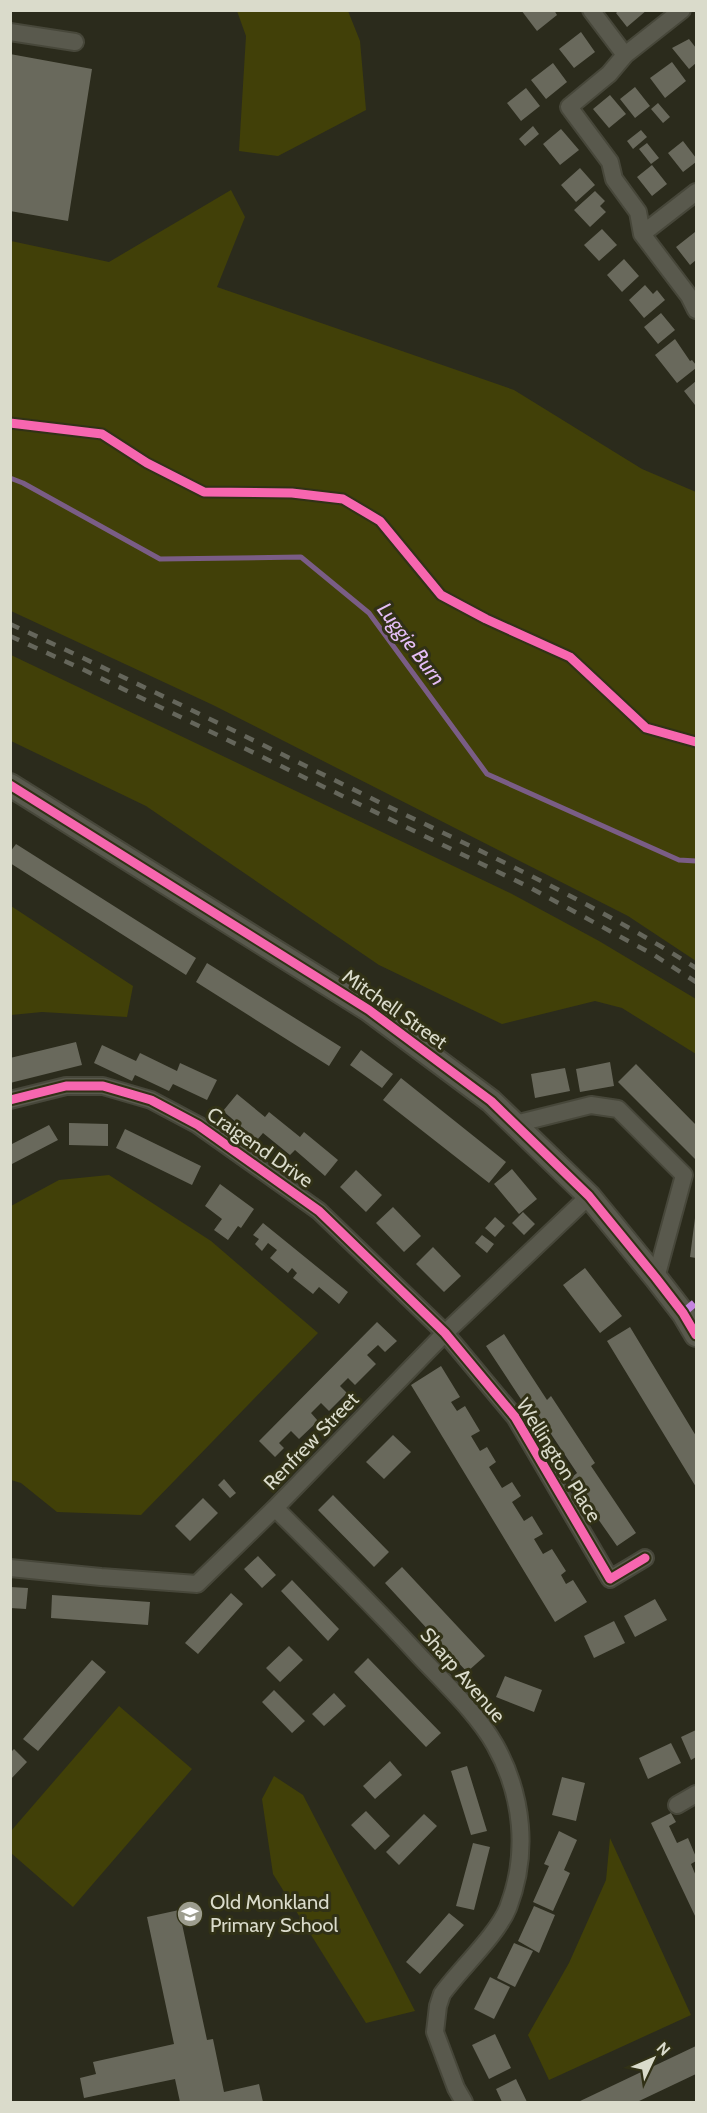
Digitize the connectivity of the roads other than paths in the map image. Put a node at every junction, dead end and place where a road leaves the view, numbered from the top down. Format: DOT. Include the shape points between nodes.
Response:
graph roads {
  1 [pos="591,10"];
  2 [pos="682,10"];
  3 [pos="10,32"];
  4 [pos="75,42"];
  5 [pos="625,56"];
  6 [pos="696,192"];
  7 [pos="642,234"];
  8 [pos="696,309"];
  9 [pos="10,785"];
  10 [pos="10,1100"];
  11 [pos="514,1124"];
  12 [pos="589,1197"];
  13 [pos="656,1278"];
  14 [pos="445,1333"];
  15 [pos="696,1335"];
  16 [pos="275,1508"];
  17 [pos="645,1558"];
  18 [pos="10,1568"];
  19 [pos="696,1794"];
  20 [pos="677,1805"];
  21 [pos="464,2103"];
  1 -- 5 [label="street"];
  2 -- 5 [label="street"];
  3 -- 4 [label="street"];
  5 -- 7 [label="street" via="609,75 569,107 610,162 614,179 638,212"];
  6 -- 7 [label="street"];
  7 -- 8 [label="street"];
  9 -- 11 [label="street, Mitchell Street" via="369,1010 491,1101"];
  10 -- 14 [label="street, Craigend Drive" via="66,1086 103,1086 151,1100 178,1113 319,1211"];
  11 -- 12 [label="street, Mitchell Street"];
  11 -- 13 [label="street" via="591,1105 618,1109 684,1175"];
  12 -- 13 [label="street, Mitchell Street"];
  12 -- 14 [label="street, Renfrew Street"];
  13 -- 15 [label="street, Mitchell Street"];
  14 -- 16 [label="street, Renfrew Street"];
  14 -- 17 [label="street, Wellington Place" via="515,1417 610,1579"];
  16 -- 18 [label="street, Renfrew Street" via="197,1584"];
  16 -- 21 [label="street, Sharp Avenue" via="378,1611 476,1718 494,1744 514,1792 520,1816 520,1860 507,1909 496,1929 442,1994 438,2006 435,2032"];
  19 -- 20 [label="street"];
}
